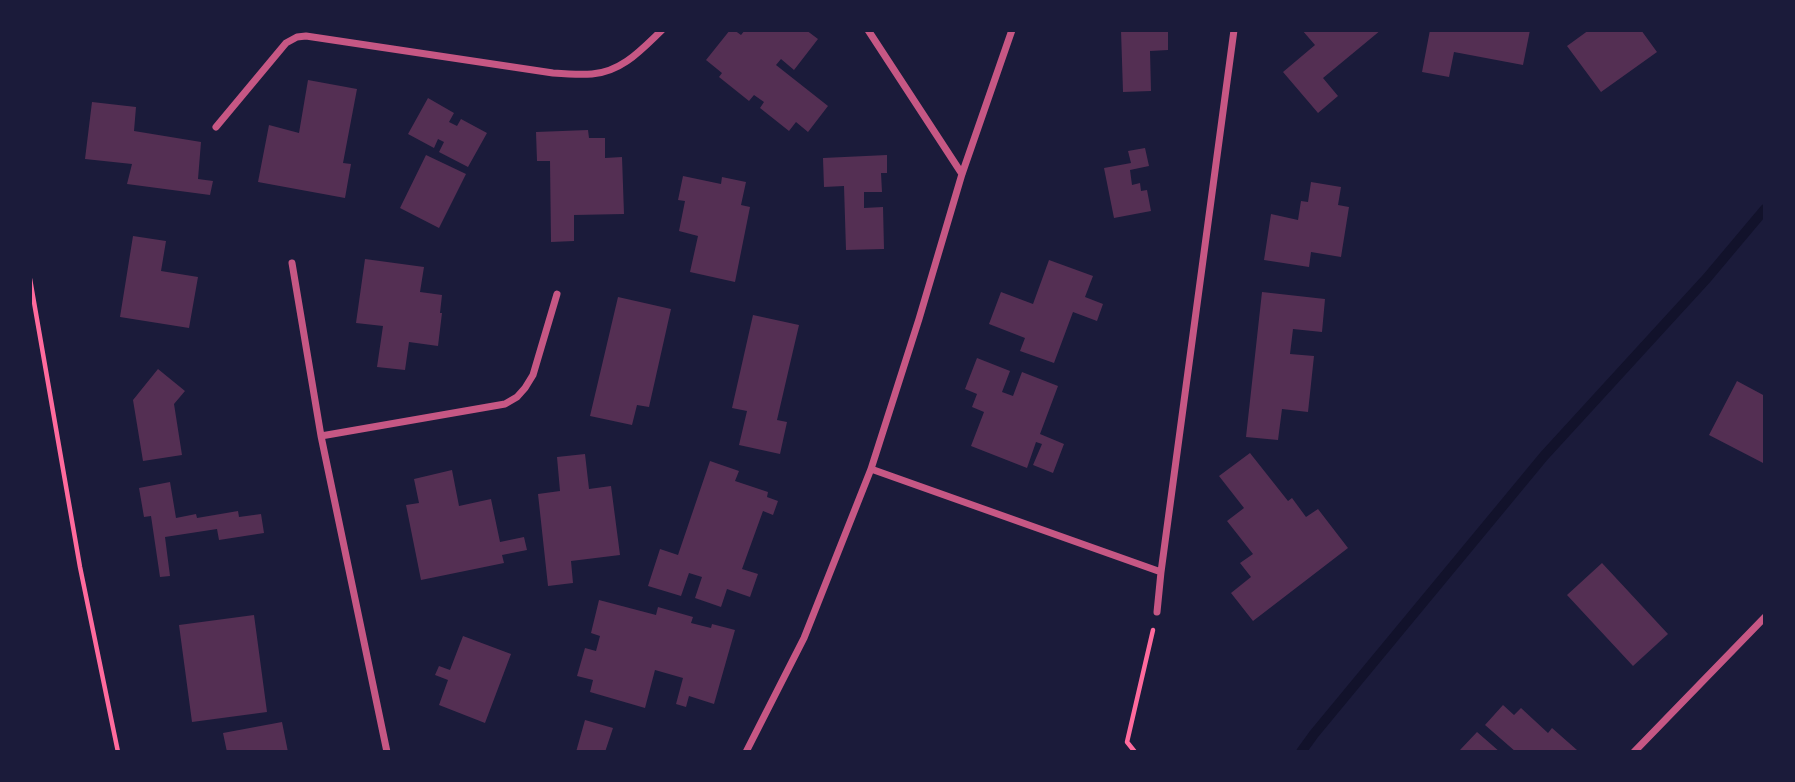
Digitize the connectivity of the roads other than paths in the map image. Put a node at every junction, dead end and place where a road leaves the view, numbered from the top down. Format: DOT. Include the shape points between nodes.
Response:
graph roads {
  1 [pos="663,30"];
  2 [pos="868,30"];
  3 [pos="1013,30"];
  4 [pos="1234,30"];
  5 [pos="216,127"];
  6 [pos="962,174"];
  7 [pos="292,263"];
  8 [pos="557,294"];
  9 [pos="321,436"];
  10 [pos="872,469"];
  11 [pos="1161,572"];
  12 [pos="1157,612"];
  13 [pos="1765,617"];
  14 [pos="387,752"];
  15 [pos="746,752"];
  16 [pos="1634,752"];
  1 -- 5 [label="street" via="636,55 614,69 594,74 552,74 298,37 286,43"];
  2 -- 6 [label="street"];
  3 -- 6 [label="street"];
  4 -- 11 [label="street"];
  6 -- 10 [label="street"];
  7 -- 9 [label="street"];
  8 -- 9 [label="street" via="533,375 517,397 505,404"];
  9 -- 14 [label="street"];
  10 -- 11 [label="street"];
  10 -- 15 [label="street" via="804,638"];
  11 -- 12 [label="street"];
  13 -- 16 [label="street"];
}
